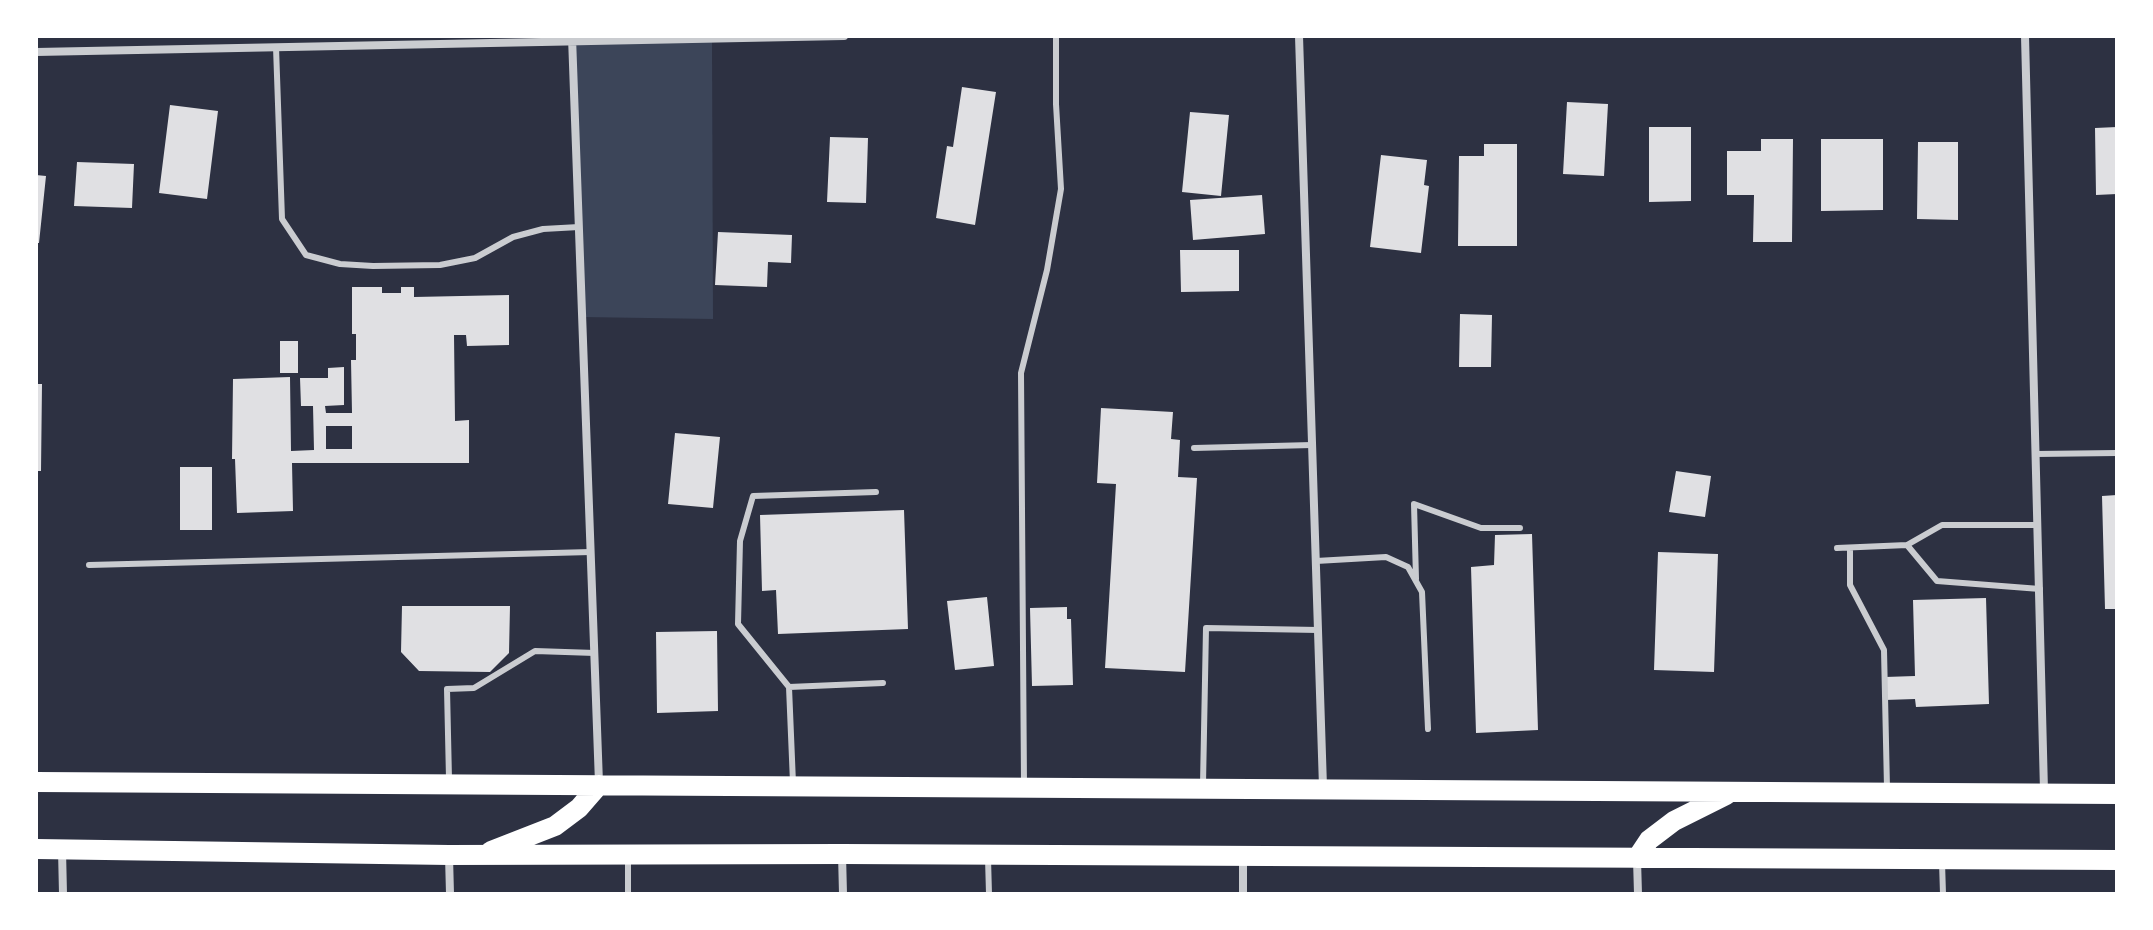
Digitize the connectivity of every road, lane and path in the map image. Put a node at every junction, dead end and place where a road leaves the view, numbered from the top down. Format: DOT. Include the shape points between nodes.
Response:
graph roads {
  1 [pos="844,36"];
  2 [pos="1056,36"];
  3 [pos="1299,36"];
  4 [pos="2025,36"];
  5 [pos="572,38"];
  6 [pos="276,47"];
  7 [pos="36,52"];
  8 [pos="579,227"];
  9 [pos="1312,445"];
  10 [pos="1194,448"];
  11 [pos="2117,453"];
  12 [pos="2036,454"];
  13 [pos="876,492"];
  14 [pos="2038,525"];
  15 [pos="1520,528"];
  16 [pos="1907,545"];
  17 [pos="1837,548"];
  18 [pos="1850,548"];
  19 [pos="591,552"];
  20 [pos="1316,561"];
  21 [pos="89,565"];
  22 [pos="1416,582"];
  23 [pos="2040,589"];
  24 [pos="1318,630"];
  25 [pos="595,653"];
  26 [pos="883,683"];
  27 [pos="789,687"];
  28 [pos="1428,729"];
  29 [pos="36,782"];
  30 [pos="449,785"];
  31 [pos="599,785"];
  32 [pos="793,787"];
  33 [pos="1024,789"];
  34 [pos="1202,790"];
  35 [pos="1323,791"];
  36 [pos="1729,793"];
  37 [pos="1887,794"];
  38 [pos="2117,794"];
  39 [pos="2044,795"];
  40 [pos="36,849"];
  41 [pos="62,849"];
  42 [pos="842,854"];
  43 [pos="449,855"];
  44 [pos="480,855"];
  45 [pos="628,855"];
  46 [pos="988,855"];
  47 [pos="1243,857"];
  48 [pos="1637,858"];
  49 [pos="1942,860"];
  50 [pos="2117,860"];
  51 [pos="63,894"];
  52 [pos="450,894"];
  53 [pos="628,894"];
  54 [pos="843,894"];
  55 [pos="989,894"];
  56 [pos="1243,894"];
  57 [pos="1638,894"];
  58 [pos="1943,894"];
  1 -- 5 [label="street"];
  2 -- 33 [label="lane" via="1061,189 1021,373"];
  3 -- 9 [label="street"];
  4 -- 12 [label="street"];
  5 -- 6 [label="street"];
  5 -- 8 [label="street"];
  6 -- 7 [label="street"];
  6 -- 8 [label="lane" via="282,219 306,255 340,264 440,265 475,258 513,237"];
  8 -- 19 [label="street"];
  9 -- 10 [label="lane"];
  9 -- 20 [label="street"];
  11 -- 12 [label="lane"];
  12 -- 14 [label="street"];
  13 -- 27 [label="lane" via="753,496 740,541 738,624"];
  14 -- 16 [label="lane" via="1942,525"];
  14 -- 23 [label="street"];
  15 -- 22 [label="lane" via="1481,528 1414,504"];
  16 -- 18 [label="lane"];
  16 -- 23 [label="lane" via="1937,581"];
  17 -- 18 [label="lane"];
  18 -- 37 [label="lane" via="1850,585 1884,650"];
  19 -- 21 [label="lane"];
  19 -- 25 [label="street"];
  20 -- 22 [label="lane" via="1386,557 1408,567"];
  20 -- 24 [label="street"];
  22 -- 28 [label="lane" via="1422,592"];
  23 -- 39 [label="street"];
  24 -- 34 [label="lane" via="1206,628"];
  24 -- 35 [label="street"];
  25 -- 30 [label="lane" via="535,651 474,688 447,689"];
  25 -- 31 [label="street"];
  26 -- 27 [label="lane"];
  27 -- 32 [label="lane"];
  29 -- 30 [label="main road"];
  30 -- 31 [label="main road"];
  31 -- 32 [label="main road"];
  31 -- 44 [label="main road" via="555,826"];
  32 -- 33 [label="main road"];
  33 -- 34 [label="main road"];
  34 -- 35 [label="main road"];
  35 -- 36 [label="main road"];
  36 -- 37 [label="main road"];
  36 -- 48 [label="main road" via="1674,821 1649,840"];
  37 -- 39 [label="main road"];
  38 -- 39 [label="main road"];
  40 -- 41 [label="main road"];
  41 -- 43 [label="main road"];
  41 -- 51 [label="street"];
  42 -- 45 [label="main road"];
  42 -- 46 [label="main road"];
  42 -- 54 [label="street"];
  43 -- 44 [label="main road"];
  43 -- 52 [label="street"];
  44 -- 45 [label="main road"];
  45 -- 53 [label="lane"];
  46 -- 47 [label="main road"];
  46 -- 55 [label="lane"];
  47 -- 48 [label="main road"];
  47 -- 56 [label="street"];
  48 -- 49 [label="main road"];
  48 -- 57 [label="street"];
  49 -- 50 [label="main road"];
  49 -- 58 [label="lane"];
}
